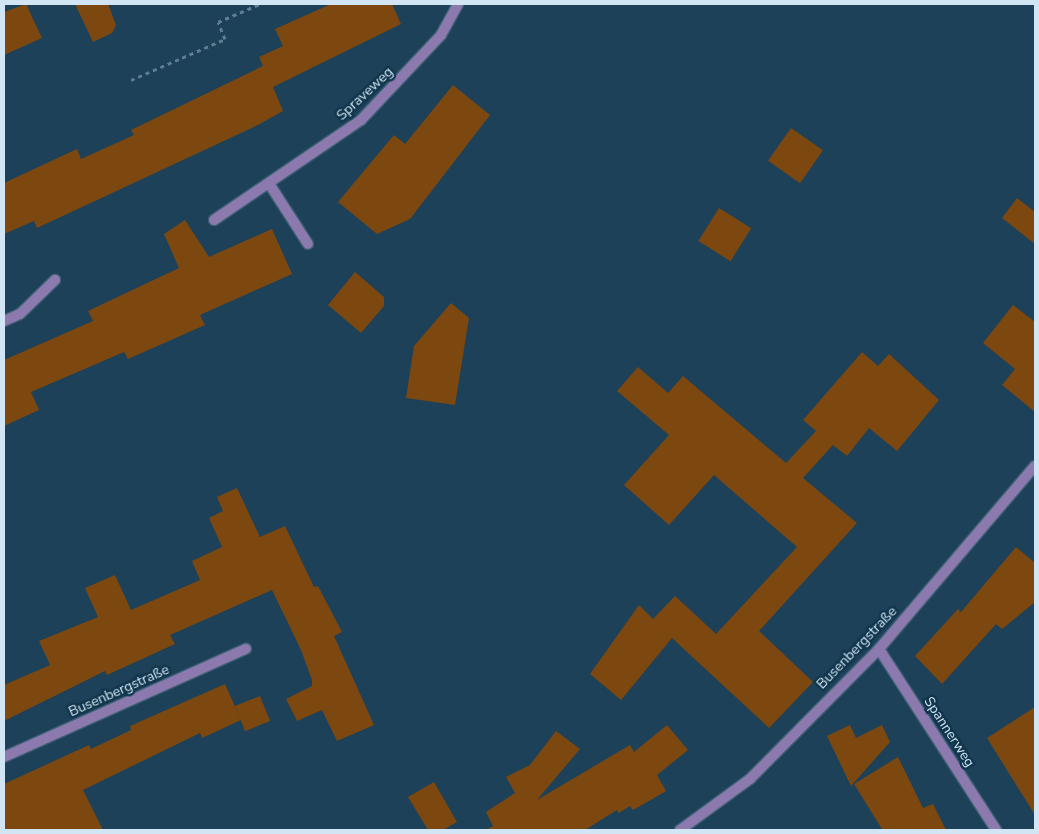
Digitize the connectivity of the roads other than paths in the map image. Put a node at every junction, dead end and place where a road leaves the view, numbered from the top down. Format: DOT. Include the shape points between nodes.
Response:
graph roads {
  1 [pos="458,4"];
  2 [pos="270,185"];
  3 [pos="214,220"];
  4 [pos="308,244"];
  5 [pos="55,280"];
  6 [pos="4,321"];
  7 [pos="1035,466"];
  8 [pos="246,649"];
  9 [pos="879,649"];
  10 [pos="4,757"];
  11 [pos="680,830"];
  12 [pos="996,830"];
  1 -- 2 [label="street, Spraveweg" via="440,35 361,120"];
  2 -- 3 [label="street, Spraveweg"];
  2 -- 4 [label="street"];
  5 -- 6 [label="street" via="20,314"];
  7 -- 9 [label="street, Busenbergstraße"];
  8 -- 10 [label="street, Busenbergstraße"];
  9 -- 11 [label="street, Busenbergstraße" via="750,778"];
  9 -- 12 [label="street, Spannerweg"];
}
